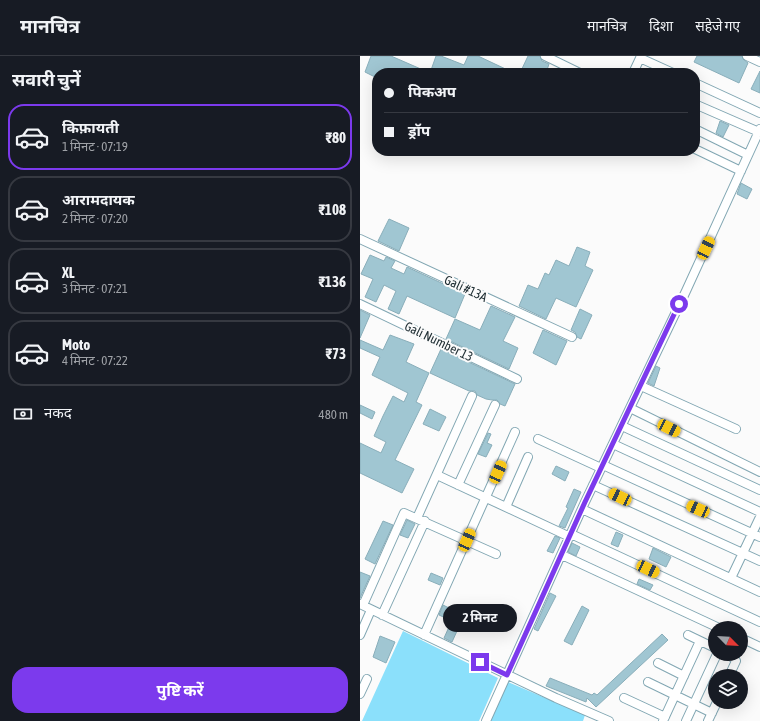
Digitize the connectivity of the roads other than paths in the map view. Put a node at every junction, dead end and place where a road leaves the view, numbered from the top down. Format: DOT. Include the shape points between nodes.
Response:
graph roads {
  1 [pos="545,56"];
  2 [pos="747,56"];
  3 [pos="640,57"];
  4 [pos="760,62"];
  5 [pos="570,68"];
  6 [pos="635,68"];
  7 [pos="663,68"];
  8 [pos="700,85"];
  9 [pos="700,106"];
  10 [pos="760,113"];
  11 [pos="700,131"];
  12 [pos="759,131"];
  13 [pos="700,151"];
  14 [pos="748,155"];
  15 [pos="741,171"];
  16 [pos="360,239"];
  17 [pos="360,304"];
  18 [pos="572,338"];
  19 [pos="517,379"];
  20 [pos="641,386"];
  21 [pos="472,396"];
  22 [pos="495,405"];
  23 [pos="630,408"];
  24 [pos="622,426"];
  25 [pos="736,429"];
  26 [pos="516,432"];
  27 [pos="538,439"];
  28 [pos="613,444"];
  29 [pos="528,457"];
  30 [pos="602,466"];
  31 [pos="760,472"];
  32 [pos="437,475"];
  33 [pos="593,484"];
  34 [pos="458,485"];
  35 [pos="760,490"];
  36 [pos="486,498"];
  37 [pos="506,507"];
  38 [pos="582,509"];
  39 [pos="760,512"];
  40 [pos="760,517"];
  41 [pos="421,519"];
  42 [pos="756,535"];
  43 [pos="570,536"];
  44 [pos="467,540"];
  45 [pos="743,553"];
  46 [pos="496,554"];
  47 [pos="562,555"];
  48 [pos="760,561"];
  49 [pos="731,578"];
  50 [pos="760,592"];
  51 [pos="362,605"];
  52 [pos="371,610"];
  53 [pos="382,615"];
  54 [pos="760,622"];
  55 [pos="708,623"];
  56 [pos="360,635"];
  57 [pos="424,635"];
  58 [pos="688,635"];
  59 [pos="700,641"];
  60 [pos="748,641"];
  61 [pos="708,645"];
  62 [pos="760,647"];
  63 [pos="714,661"];
  64 [pos="658,663"];
  65 [pos="507,675"];
  66 [pos="684,676"];
  67 [pos="368,679"];
  68 [pos="648,682"];
  69 [pos="360,694"];
  70 [pos="675,695"];
  71 [pos="624,698"];
  72 [pos="694,704"];
  73 [pos="714,709"];
  74 [pos="712,713"];
  75 [pos="599,719"];
  76 [pos="664,719"];
  77 [pos="486,721"];
  78 [pos="609,721"];
  79 [pos="686,721"];
  80 [pos="708,721"];
  1 -- 5 [label="street"];
  2 -- 4 [label="street"];
  3 -- 6 [label="street"];
  3 -- 7 [label="street"];
  8 -- 10 [label="street"];
  9 -- 12 [label="street"];
  11 -- 14 [label="street"];
  12 -- 14 [label="street"];
  13 -- 15 [label="street"];
  14 -- 15 [label="street"];
  15 -- 20 [label="street"];
  16 -- 18 [label="street, Gali #13A"];
  17 -- 19 [label="street, Gali Number 13"];
  20 -- 23 [label="street"];
  20 -- 25 [label="street"];
  21 -- 32 [label="street"];
  22 -- 34 [label="street"];
  23 -- 24 [label="street"];
  23 -- 31 [label="street"];
  24 -- 28 [label="street"];
  24 -- 35 [label="street"];
  26 -- 36 [label="street"];
  27 -- 30 [label="street"];
  28 -- 30 [label="street"];
  28 -- 39 [label="street"];
  29 -- 37 [label="street"];
  30 -- 33 [label="street"];
  30 -- 42 [label="street"];
  32 -- 34 [label="street"];
  32 -- 41 [label="street"];
  33 -- 38 [label="street"];
  33 -- 45 [label="street"];
  34 -- 36 [label="street"];
  36 -- 37 [label="street"];
  36 -- 44 [label="street"];
  37 -- 43 [label="street"];
  38 -- 43 [label="street"];
  38 -- 49 [label="street"];
  40 -- 42 [label="street"];
  41 -- 44 [label="street"];
  41 -- 51 [label="street" via="403,514"];
  41 -- 53 [label="street"];
  42 -- 45 [label="street"];
  43 -- 47 [label="street"];
  43 -- 54 [label="street"];
  44 -- 46 [label="street"];
  44 -- 57 [label="street"];
  45 -- 48 [label="street"];
  45 -- 49 [label="street"];
  47 -- 55 [label="street"];
  47 -- 65 [label="street"];
  49 -- 50 [label="street"];
  51 -- 52 [label="street"];
  52 -- 53 [label="street"];
  52 -- 56 [label="street"];
  53 -- 57 [label="street"];
  57 -- 65 [label="street"];
  58 -- 59 [label="street"];
  59 -- 61 [label="street"];
  59 -- 66 [label="street"];
  60 -- 62 [label="street"];
  63 -- 72 [label="street"];
  64 -- 66 [label="street"];
  65 -- 75 [label="street"];
  65 -- 77 [label="street"];
  66 -- 70 [label="street"];
  67 -- 69 [label="street"];
  68 -- 70 [label="street"];
  70 -- 72 [label="street"];
  70 -- 76 [label="street"];
  71 -- 76 [label="street"];
  72 -- 74 [label="street"];
  72 -- 79 [label="street"];
  73 -- 74 [label="street"];
  74 -- 80 [label="street"];
  75 -- 78 [label="street"];
}
